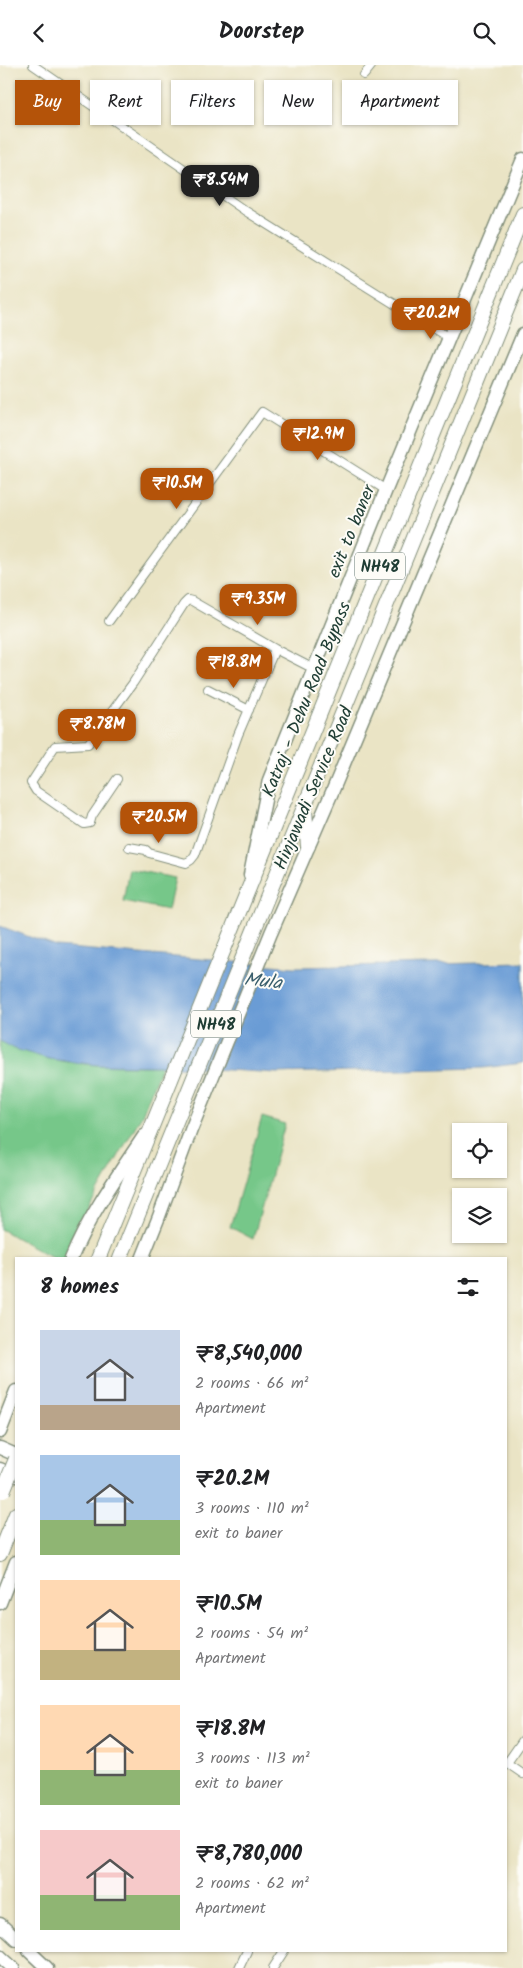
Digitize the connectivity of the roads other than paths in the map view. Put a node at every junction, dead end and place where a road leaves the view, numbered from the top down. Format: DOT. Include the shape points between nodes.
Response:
graph roads {
  1 [pos="33,65"];
  2 [pos="372,65"];
  3 [pos="364,75"];
  4 [pos="523,159"];
  5 [pos="523,214"];
  6 [pos="523,270"];
  7 [pos="523,334"];
  8 [pos="450,338"];
  9 [pos="386,490"];
  10 [pos="109,621"];
  11 [pos="275,649"];
  12 [pos="314,669"];
  13 [pos="208,689"];
  14 [pos="249,710"];
  15 [pos="117,779"];
  16 [pos="304,807"];
  17 [pos="308,846"];
  18 [pos="129,847"];
  19 [pos="246,895"];
  20 [pos="155,1118"];
  21 [pos="72,1257"];
  22 [pos="99,1257"];
  23 [pos="121,1257"];
  24 [pos="143,1257"];
  25 [pos="15,1394"];
  26 [pos="0,1432"];
  27 [pos="0,1448"];
  28 [pos="15,1455"];
  29 [pos="15,1462"];
  30 [pos="0,1469"];
  31 [pos="15,1476"];
  32 [pos="2,1495"];
  33 [pos="15,1516"];
  34 [pos="0,1554"];
  35 [pos="15,1565"];
  36 [pos="0,1603"];
  37 [pos="523,1740"];
  38 [pos="523,1775"];
  39 [pos="0,1925"];
  40 [pos="15,1938"];
  41 [pos="30,1952"];
  42 [pos="247,1952"];
  43 [pos="283,1952"];
  44 [pos="0,1956"];
  45 [pos="14,1968"];
  46 [pos="47,1968"];
  47 [pos="239,1968"];
  48 [pos="273,1968"];
  1 -- 8 [label="street" via="244,209"];
  2 -- 3 [label="street"];
  4 -- 8 [label="main road, exit to baner"];
  5 -- 19 [label="highway, Katraj - Dehu Road Bypass / NH48"];
  6 -- 16 [label="highway, NH48"];
  7 -- 17 [label="main road, Hinjawadi Service Road"];
  8 -- 9 [label="main road, exit to baner"];
  9 -- 10 [label="street" via="262,412"];
  9 -- 12 [label="main road, exit to baner"];
  11 -- 12 [label="street"];
  11 -- 14 [label="street"];
  11 -- 15 [label="street" via="192,601 184,604 133,683 88,744 55,747 31,783 36,791 84,824 90,823"];
  12 -- 19 [label="main road, exit to baner" via="269,779"];
  13 -- 14 [label="street"];
  14 -- 18 [label="street" via="191,860 186,863"];
  16 -- 17 [label="highway"];
  16 -- 23 [label="highway, NH48"];
  17 -- 24 [label="main road, Hinjawadi Service Road" via="270,933"];
  19 -- 20 [label="highway, Katraj - Dehu Road Bypass / NH48"];
  20 -- 21 [label="main road" via="113,1183"];
  20 -- 22 [label="highway, NH48"];
  25 -- 26 [label="main road"];
  27 -- 28 [label="main road"];
  29 -- 32 [label="highway, bridge"];
  30 -- 31 [label="main road"];
  33 -- 34 [label="highway"];
  35 -- 36 [label="main road"];
  37 -- 38 [label="street" via="507,1763"];
  39 -- 40 [label="main road"];
  41 -- 46 [label="main road"];
  42 -- 47 [label="street"];
  43 -- 48 [label="street"];
  44 -- 45 [label="main road"];
}
